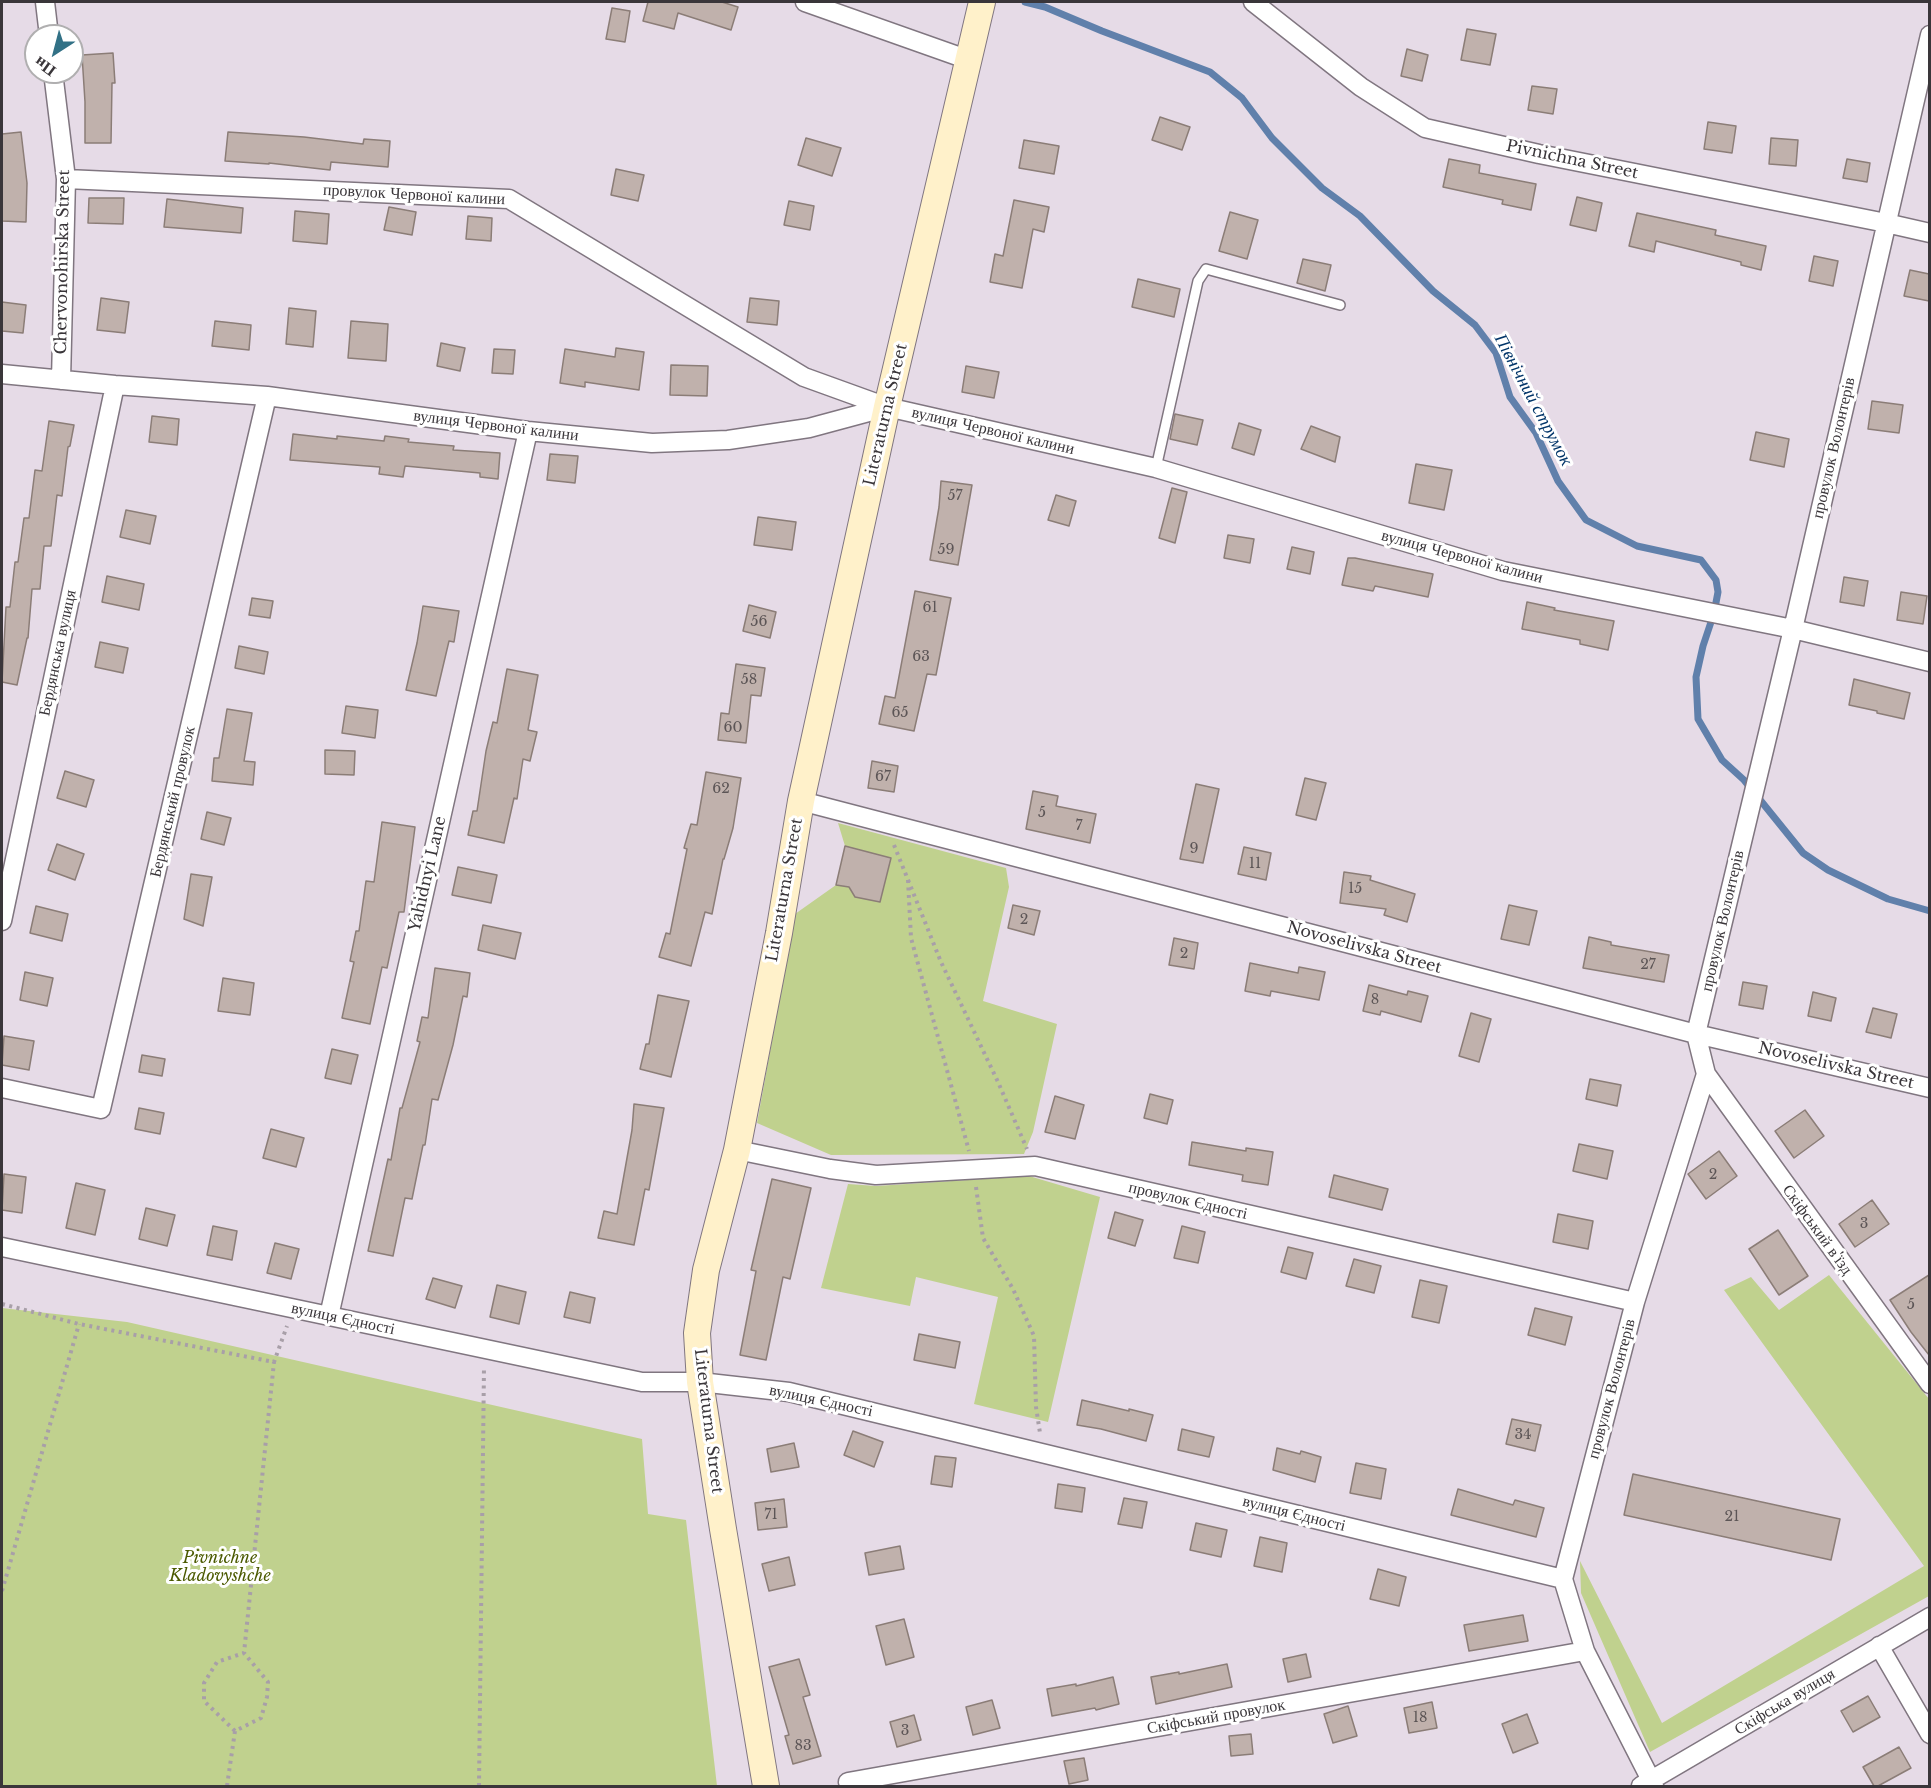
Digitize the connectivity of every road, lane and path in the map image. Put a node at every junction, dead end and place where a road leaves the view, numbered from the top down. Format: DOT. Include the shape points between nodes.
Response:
graph roads {
  1 [pos="45,2"];
  2 [pos="806,2"];
  3 [pos="982,2"];
  4 [pos="1253,2"];
  5 [pos="48,24"];
  6 [pos="1929,35"];
  7 [pos="969,60"];
  8 [pos="54,84"];
  9 [pos="66,179"];
  10 [pos="1886,222"];
  11 [pos="1929,233"];
  12 [pos="1340,304"];
  13 [pos="2,374"];
  14 [pos="61,380"];
  15 [pos="115,385"];
  16 [pos="267,396"];
  17 [pos="888,407"];
  18 [pos="528,431"];
  19 [pos="1156,468"];
  20 [pos="1793,629"];
  21 [pos="1929,662"];
  22 [pos="801,801"];
  23 [pos="884,823"];
  24 [pos="908,880"];
  25 [pos="2,921"];
  26 [pos="1696,1034"];
  27 [pos="1707,1074"];
  28 [pos="2,1088"];
  29 [pos="1929,1088"];
  30 [pos="737,1150"];
  31 [pos="1035,1166"];
  32 [pos="974,1169"];
  33 [pos="2,1248"];
  34 [pos="1635,1302"];
  35 [pos="2,1304"];
  36 [pos="294,1309"];
  37 [pos="329,1316"];
  38 [pos="79,1324"];
  39 [pos="484,1349"];
  40 [pos="274,1362"];
  41 [pos="700,1382"];
  42 [pos="1929,1384"];
  43 [pos="1054,1456"];
  44 [pos="1563,1578"];
  45 [pos="2,1591"];
  46 [pos="1929,1617"];
  47 [pos="1879,1646"];
  48 [pos="1585,1651"];
  49 [pos="244,1653"];
  50 [pos="235,1731"];
  51 [pos="1929,1734"];
  52 [pos="848,1782"];
  53 [pos="1649,1785"];
  54 [pos="227,1786"];
  55 [pos="479,1786"];
  56 [pos="766,1786"];
  1 -- 5 [label="street"];
  2 -- 7 [label="street"];
  3 -- 7 [label="street, Literaturna Street"];
  4 -- 10 [label="street, Pivnichna Street" via="1361,87 1425,128"];
  6 -- 10 [label="street, провулок Волонтерів"];
  7 -- 17 [label="street, Literaturna Street"];
  8 -- 9 [label="street, Chervonohirska Street"];
  9 -- 14 [label="street, Chervonohirska Street"];
  9 -- 17 [label="street, провулок Червоної калини" via="509,199 804,377"];
  10 -- 11 [label="street, Pivnichna Street"];
  10 -- 20 [label="street, провулок Волонтерів"];
  12 -- 19 [label="lane" via="1206,269 1198,281"];
  13 -- 14 [label="street, вулиця Червоної калини"];
  14 -- 15 [label="street, вулиця Червоної калини"];
  15 -- 16 [label="street, вулиця Червоної калини"];
  15 -- 25 [label="street, Бердянська вулиця"];
  16 -- 18 [label="street, вулиця Червоної калини"];
  16 -- 28 [label="street, Бердянський провулок" via="101,1109"];
  17 -- 18 [label="street, вулиця Червоної калини" via="809,428 728,440 652,443"];
  17 -- 19 [label="street, вулиця Червоної калини"];
  17 -- 22 [label="street, Literaturna Street"];
  18 -- 37 [label="street, Yahidnyi Lane"];
  19 -- 20 [label="street, вулиця Червоної калини" via="1503,571"];
  20 -- 21 [label="street, вулиця Червоної калини"];
  20 -- 26 [label="street, провулок Волонтерів"];
  22 -- 23 [label="street, Novoselivska Street"];
  22 -- 30 [label="street, Literaturna Street"];
  23 -- 24 [label="path"];
  23 -- 26 [label="street, Novoselivska Street"];
  24 -- 31 [label="path" via="941,962"];
  24 -- 32 [label="path" via="910,938"];
  26 -- 27 [label="street, провулок Волонтерів"];
  26 -- 29 [label="street, Novoselivska Street"];
  27 -- 34 [label="street, провулок Волонтерів"];
  27 -- 42 [label="street, Скіфський в'їзд"];
  30 -- 32 [label="street, провулок Єдності" via="876,1175"];
  30 -- 41 [label="street, Literaturna Street" via="706,1270 697,1333"];
  31 -- 32 [label="street, провулок Єдності"];
  31 -- 34 [label="street, провулок Єдності"];
  32 -- 43 [label="path" via="983,1238 1013,1289 1034,1336 1040,1435"];
  33 -- 36 [label="street, вулиця Єдності"];
  34 -- 44 [label="street, провулок Волонтерів"];
  35 -- 38 [label="path"];
  36 -- 37 [label="street, вулиця Єдності"];
  36 -- 40 [label="path"];
  37 -- 39 [label="street, вулиця Єдності"];
  38 -- 40 [label="path"];
  38 -- 45 [label="path"];
  39 -- 41 [label="street, вулиця Єдності" via="642,1382"];
  39 -- 55 [label="path"];
  40 -- 49 [label="path"];
  41 -- 43 [label="street, вулиця Єдності" via="789,1392"];
  41 -- 56 [label="street, Literaturna Street"];
  43 -- 44 [label="street, вулиця Єдності"];
  44 -- 48 [label="street"];
  46 -- 47 [label="street, Скіфська вулиця"];
  47 -- 51 [label="street"];
  47 -- 53 [label="street, Скіфська вулиця"];
  48 -- 52 [label="street, Скіфський провулок"];
  48 -- 53 [label="street"];
  49 -- 50 [label="path" via="268,1682 267,1697 261,1718"];
  49 -- 50 [label="path" via="217,1662 204,1683 204,1701"];
  50 -- 54 [label="path"];
}
